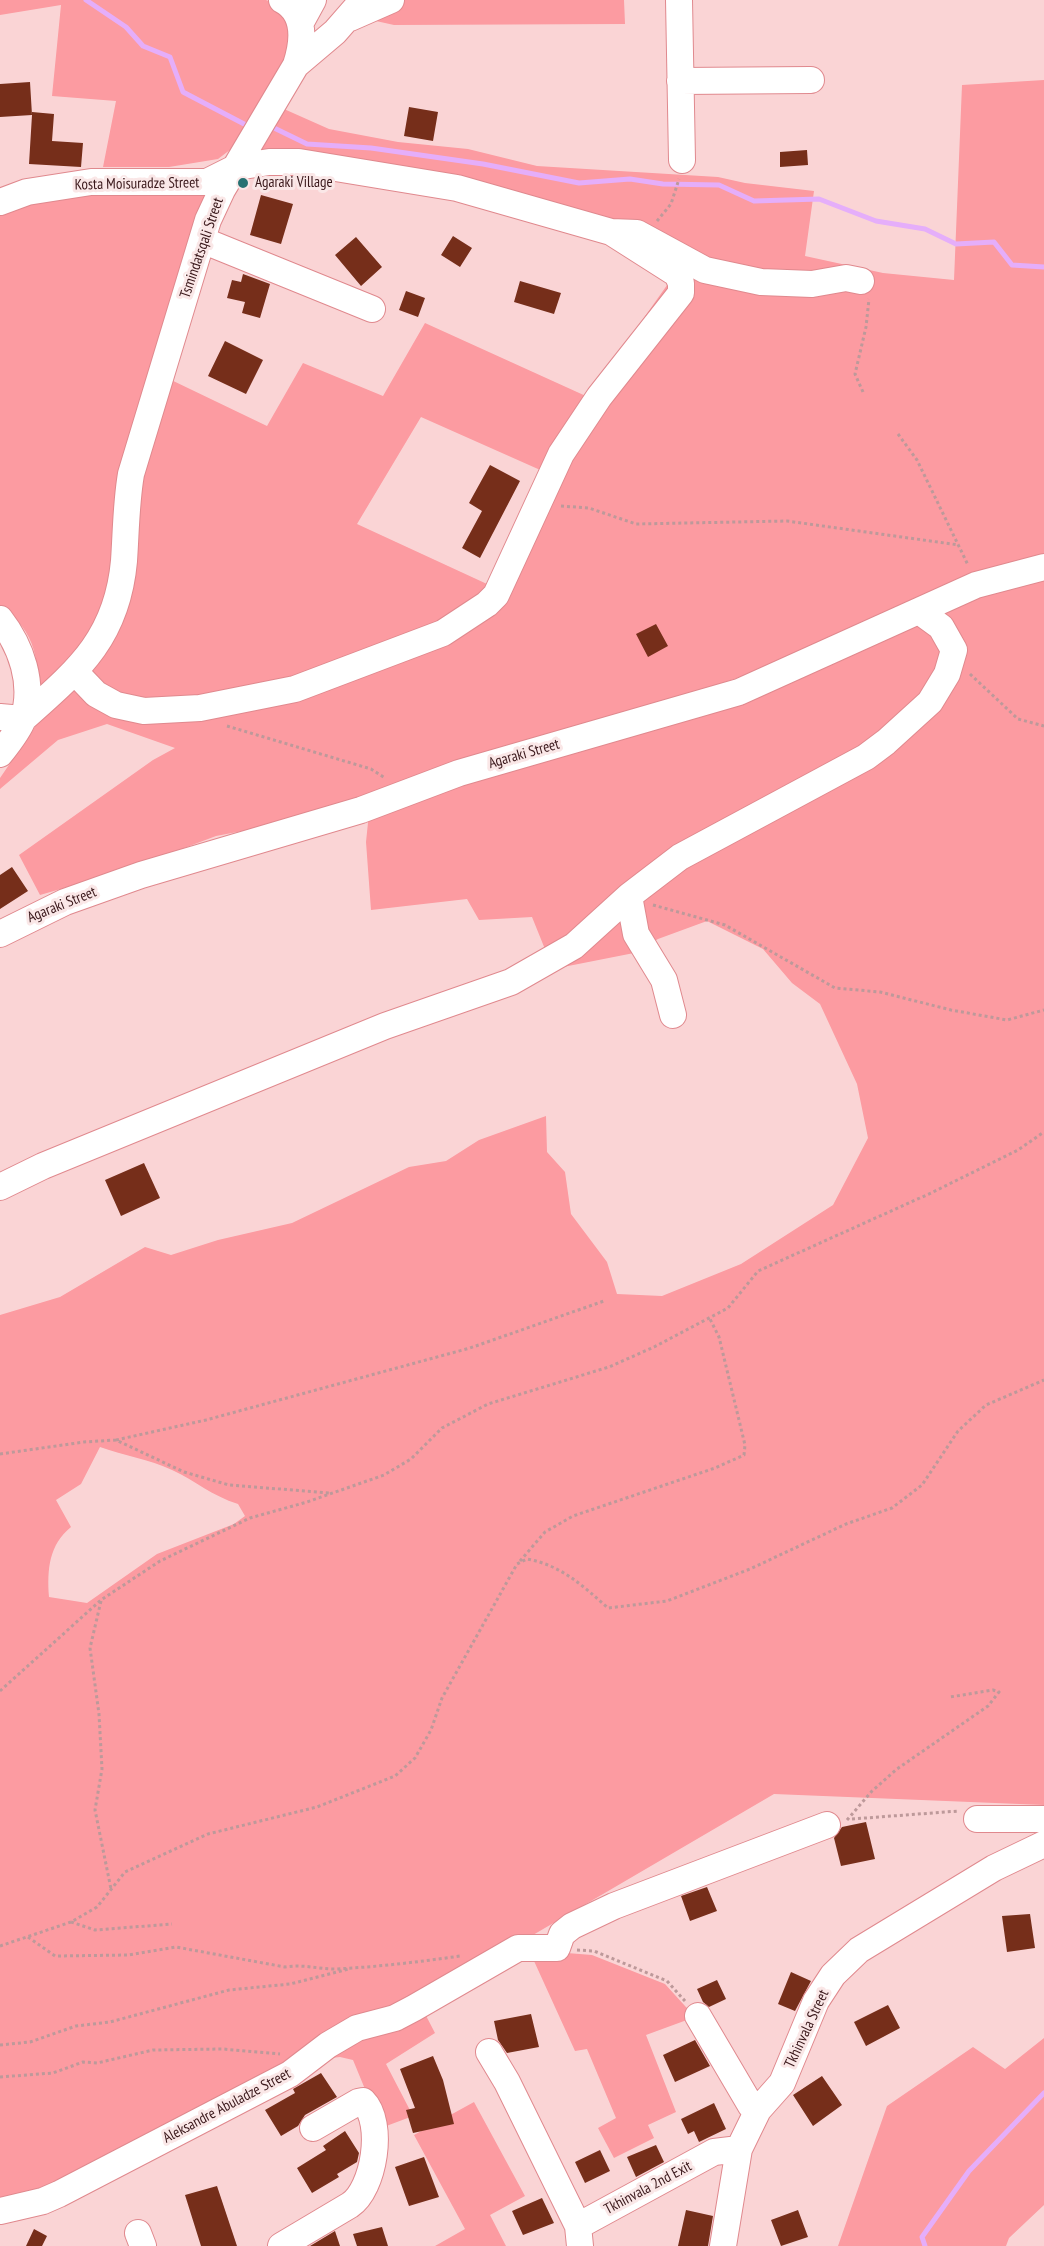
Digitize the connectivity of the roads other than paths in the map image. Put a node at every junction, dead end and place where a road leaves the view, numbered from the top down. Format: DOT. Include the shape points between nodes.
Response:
graph roads {
  1 [pos="282,0"];
  2 [pos="363,0"];
  3 [pos="391,0"];
  4 [pos="679,0"];
  5 [pos="307,11"];
  6 [pos="347,20"];
  7 [pos="296,65"];
  8 [pos="811,80"];
  9 [pos="680,81"];
  10 [pos="682,160"];
  11 [pos="237,167"];
  12 [pos="0,201"];
  13 [pos="611,232"];
  14 [pos="202,240"];
  15 [pos="861,281"];
  16 [pos="372,309"];
  17 [pos="1044,567"];
  18 [pos="919,611"];
  19 [pos="0,619"];
  20 [pos="75,672"];
  21 [pos="12,718"];
  22 [pos="0,754"];
  23 [pos="629,896"];
  24 [pos="0,934"];
  25 [pos="673,1015"];
  26 [pos="0,1187"];
  27 [pos="977,1819"];
  28 [pos="1044,1819"];
  29 [pos="839,1822"];
  30 [pos="1044,1844"];
  31 [pos="698,2016"];
  32 [pos="489,2052"];
  33 [pos="758,2110"];
  34 [pos="313,2128"];
  35 [pos="740,2149"];
  36 [pos="0,2211"];
  37 [pos="579,2236"];
  38 [pos="280,2246"];
  39 [pos="723,2246"];
  1 -- 5 [label="street, Tsmindatsqali Street"];
  2 -- 6 [label="street"];
  3 -- 6 [label="street"];
  4 -- 9 [label="street"];
  5 -- 7 [label="street, Tsmindatsqali Street"];
  6 -- 7 [label="street"];
  7 -- 11 [label="street, Tsmindatsqali Street"];
  8 -- 9 [label="street"];
  9 -- 10 [label="street"];
  11 -- 12 [label="street, Kosta Moisuradze Street" via="207,182 91,182 27,192"];
  11 -- 13 [label="street, Kosta Moisuradze Street" via="299,162 445,186"];
  11 -- 14 [label="street, Tsmindatsqali Street" via="222,190"];
  13 -- 15 [label="street" via="638,233 705,270 761,282 812,284 846,278"];
  13 -- 20 [label="street" via="677,274 681,294 599,397 561,454 504,582 487,604 443,633 324,680 200,708 144,711 116,705 96,694"];
  14 -- 16 [label="street"];
  14 -- 20 [label="street, Tsmindatsqali Street" via="126,499 124,564 113,617 96,647"];
  17 -- 18 [label="street, Agaraki Street" via="976,585"];
  18 -- 23 [label="street" via="941,627 954,650 947,674 930,702 866,757 680,857"];
  18 -- 24 [label="street, Agaraki Street" via="739,692 459,773 361,810 141,875 64,902"];
  19 -- 21 [label="street" via="20,648 27,685"];
  20 -- 21 [label="street, Tsmindatsqali Street"];
  21 -- 22 [label="street"];
  23 -- 25 [label="street" via="636,934 664,980"];
  23 -- 26 [label="street" via="574,946 511,982 374,1030"];
  27 -- 28 [label="street"];
  29 -- 36 [label="street, Aleksandre Abuladze Street" via="614,1906 572,1926 562,1934 557,1948 518,1948 395,2018 357,2028 290,2074 59,2194"];
  30 -- 33 [label="street, Tkhinvala Street" via="994,1868 859,1950 833,1975 816,2001 782,2083"];
  31 -- 33 [label="street" via="751,2106"];
  32 -- 37 [label="street"];
  33 -- 35 [label="street, Tkhinvala Street"];
  34 -- 38 [label="street" via="358,2102 370,2107 374,2152 366,2189 350,2205"];
  35 -- 37 [label="street, Tkhinvala 2nd Exit" via="714,2152"];
  35 -- 39 [label="street, Tkhinvala Street"];
}
